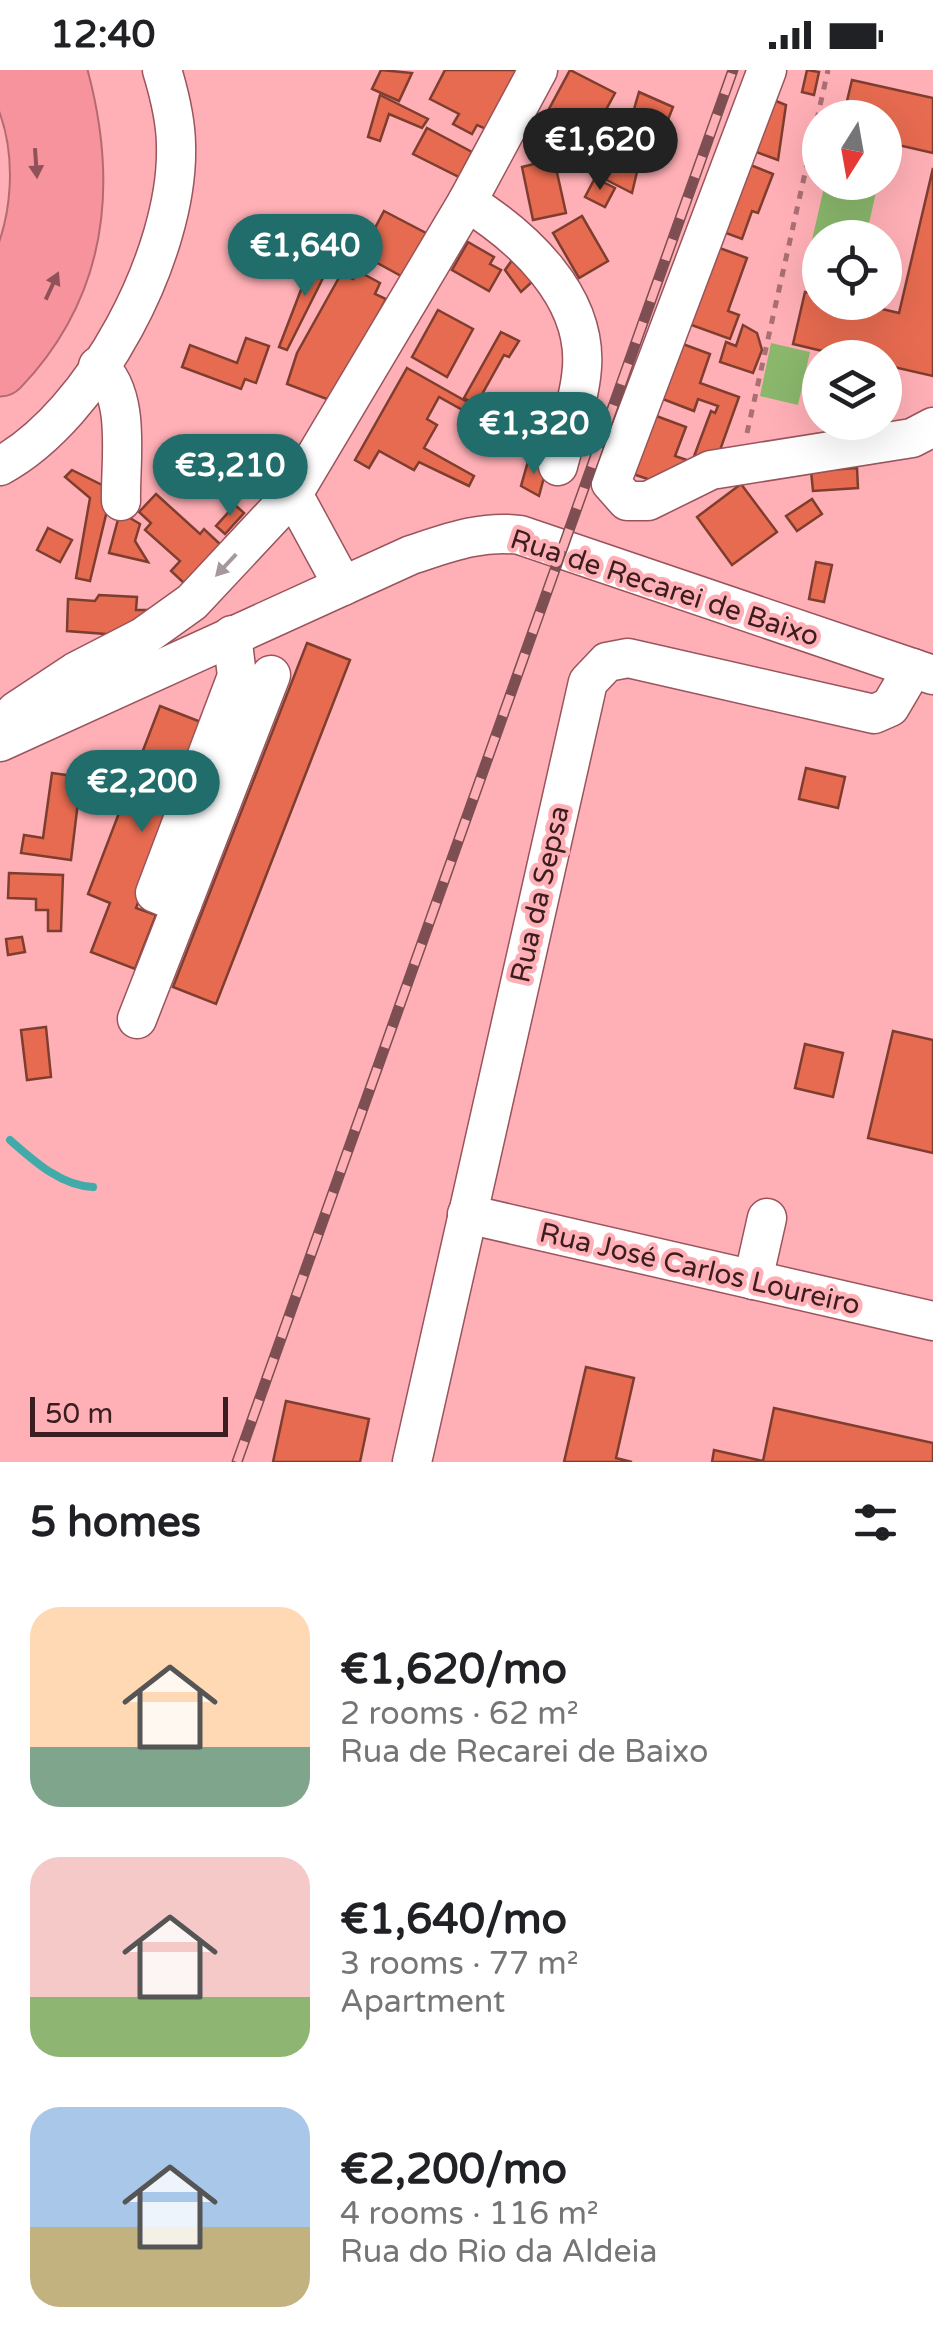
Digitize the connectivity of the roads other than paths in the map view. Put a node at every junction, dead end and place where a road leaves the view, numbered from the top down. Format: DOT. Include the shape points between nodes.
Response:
graph roads {
  1 [pos="11,70"];
  2 [pos="58,70"];
  3 [pos="162,70"];
  4 [pos="538,70"];
  5 [pos="768,70"];
  6 [pos="468,202"];
  7 [pos="0,303"];
  8 [pos="98,366"];
  9 [pos="0,368"];
  10 [pos="933,427"];
  11 [pos="0,466"];
  12 [pos="558,466"];
  13 [pos="293,494"];
  14 [pos="121,501"];
  15 [pos="342,586"];
  16 [pos="232,635"];
  17 [pos="923,671"];
  18 [pos="272,675"];
  19 [pos="0,734"];
  20 [pos="0,742"];
  21 [pos="221,764"];
  22 [pos="136,1019"];
  23 [pos="466,1214"];
  24 [pos="767,1218"];
  25 [pos="753,1280"];
  26 [pos="933,1322"];
  27 [pos="412,1462"];
  1 -- 7 [label="highway, one-way" via="29,106 38,194 21,264"];
  9 -- 2 [label="highway, one-way" via="55,284 76,211 74,137"];
  3 -- 8 [label="street" via="176,144 174,182 137,304"];
  4 -- 6 [label="street"];
  5 -- 10 [label="street" via="611,483 627,501 648,502 711,470 912,438"];
  6 -- 12 [label="street" via="498,221 544,267 582,333 582,370"];
  6 -- 13 [label="street"];
  8 -- 11 [label="street" via="42,436"];
  8 -- 14 [label="street" via="112,378 117,396"];
  13 -- 15 [label="street"];
  13 -- 19 [label="street, one-way" via="192,602 16,711"];
  15 -- 16 [label="street, Rua de Recarei de Baixo"];
  15 -- 17 [label="street, Rua de Recarei de Baixo" via="477,534 520,535"];
  16 -- 20 [label="street, Rua de Recarei de Baixo"];
  16 -- 21 [label="street" via="238,676"];
  17 -- 23 [label="street, Rua da Sepsa" via="874,729 628,658 607,662 588,682"];
  18 -- 21 [label="street"];
  21 -- 22 [label="street" via="155,894 182,904"];
  23 -- 25 [label="street, Rua José Carlos Loureiro"];
  23 -- 27 [label="street, Rua da Sepsa"];
  24 -- 25 [label="street"];
  25 -- 26 [label="street, Rua José Carlos Loureiro"];
}
